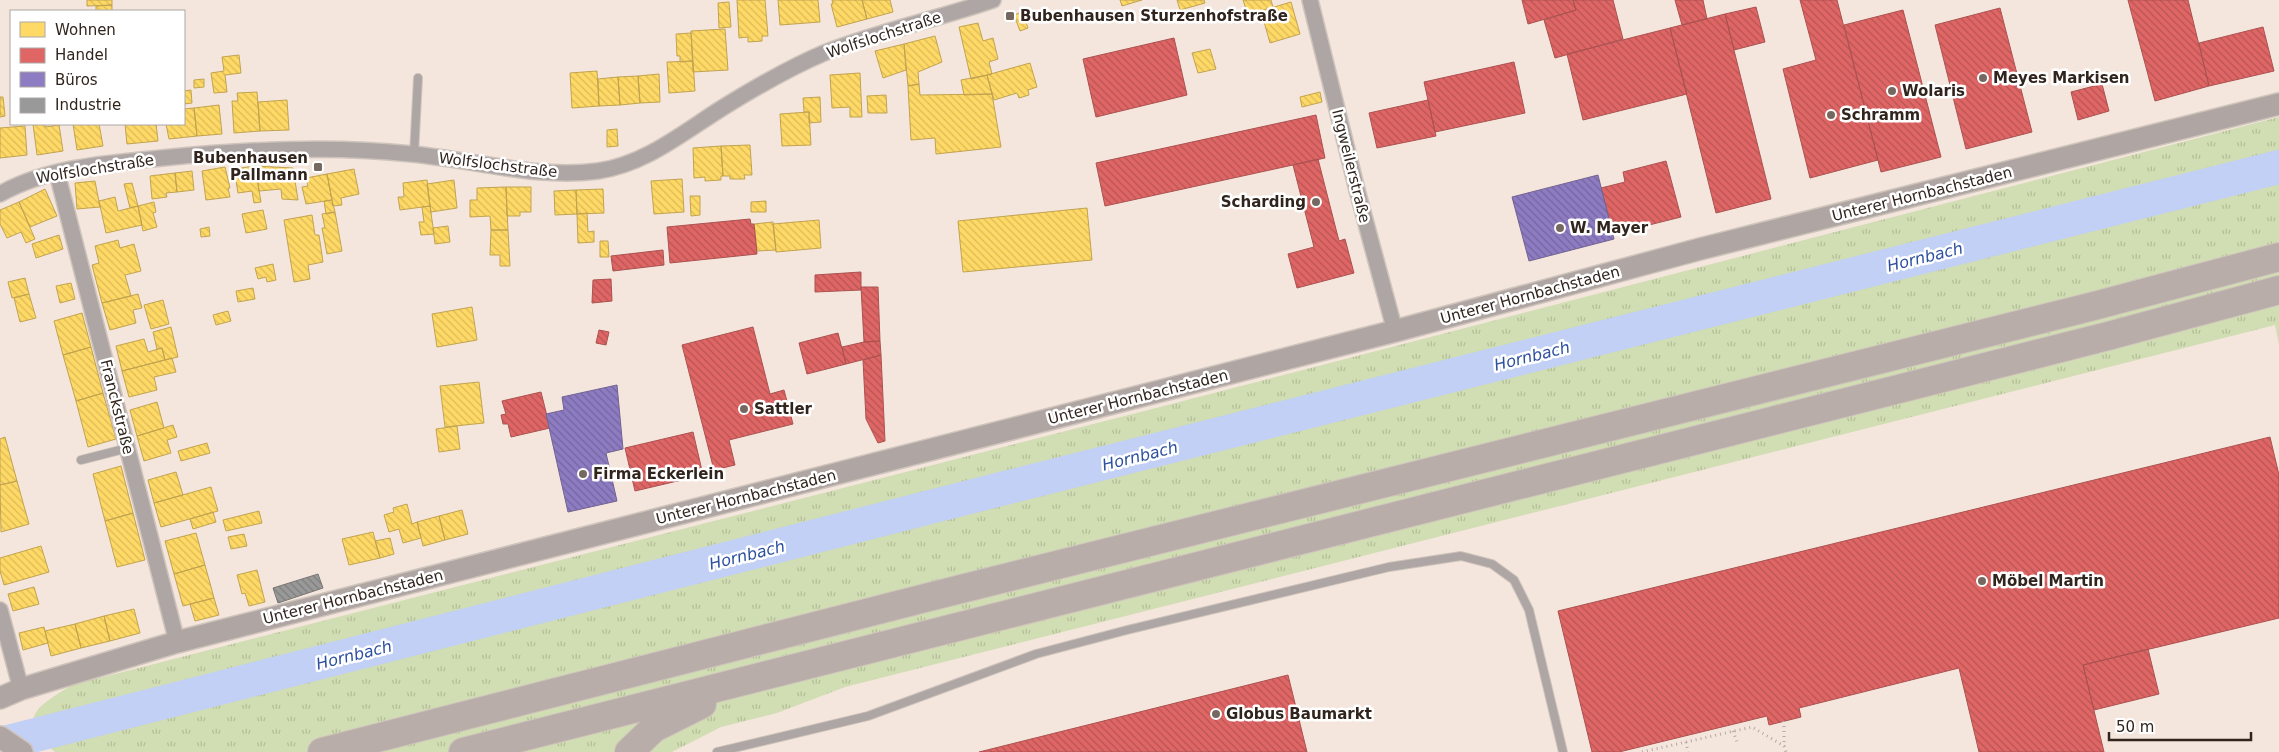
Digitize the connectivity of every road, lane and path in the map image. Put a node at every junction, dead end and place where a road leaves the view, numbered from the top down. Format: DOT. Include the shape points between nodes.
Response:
graph roads {
  1 [pos="993,0"];
  2 [pos="1310,0"];
  3 [pos="418,78"];
  4 [pos="2279,104"];
  5 [pos="414,154"];
  6 [pos="57,172"];
  7 [pos="0,194"];
  8 [pos="2279,257"];
  9 [pos="2279,290"];
  10 [pos="1395,331"];
  11 [pos="128,448"];
  12 [pos="82,460"];
  13 [pos="0,610"];
  14 [pos="177,642"];
  15 [pos="743,682"];
  16 [pos="21,689"];
  17 [pos="0,698"];
  18 [pos="1784,721"];
  19 [pos="1733,731"];
  20 [pos="0,737"];
  21 [pos="1686,742"];
  22 [pos="1737,742"];
  23 [pos="1784,746"];
  24 [pos="22,752"];
  25 [pos="322,752"];
  26 [pos="463,752"];
  27 [pos="629,752"];
  28 [pos="717,752"];
  29 [pos="1562,752"];
  30 [pos="1642,752"];
  31 [pos="1688,752"];
  32 [pos="1786,752"];
  1 -- 5 [label="street, Wolfslochstraße" via="824,53 727,105 634,161 600,170 541,173"];
  2 -- 10 [label="street, Ingweilerstraße"];
  3 -- 5 [label="lane"];
  4 -- 10 [label="street, Unterer Hornbachstaden" via="1710,247"];
  5 -- 6 [label="street, Wolfslochstraße" via="311,150 212,154"];
  6 -- 7 [label="street, Wolfslochstraße"];
  6 -- 11 [label="street, Franckstraße"];
  8 -- 25 [label="highway"];
  9 -- 15 [label="highway"];
  10 -- 14 [label="street, Unterer Hornbachstaden"];
  11 -- 12 [label="lane"];
  11 -- 14 [label="street, Franckstraße"];
  13 -- 16 [label="street"];
  14 -- 16 [label="street, Unterer Hornbachstaden"];
  15 -- 26 [label="highway"];
  15 -- 27 [label="highway" via="654,728"];
  16 -- 17 [label="street, Unterer Hornbachstaden"];
  18 -- 23 [label="path"];
  19 -- 21 [label="path"];
  19 -- 22 [label="path"];
  19 -- 23 [label="path" via="1752,727"];
  20 -- 24 [label="street"];
  21 -- 30 [label="path"];
  21 -- 31 [label="path"];
  23 -- 32 [label="path"];
  28 -- 29 [label="lane" via="868,716 1036,654 1293,589 1389,567 1461,556 1492,564 1514,580 1529,610"];
}
